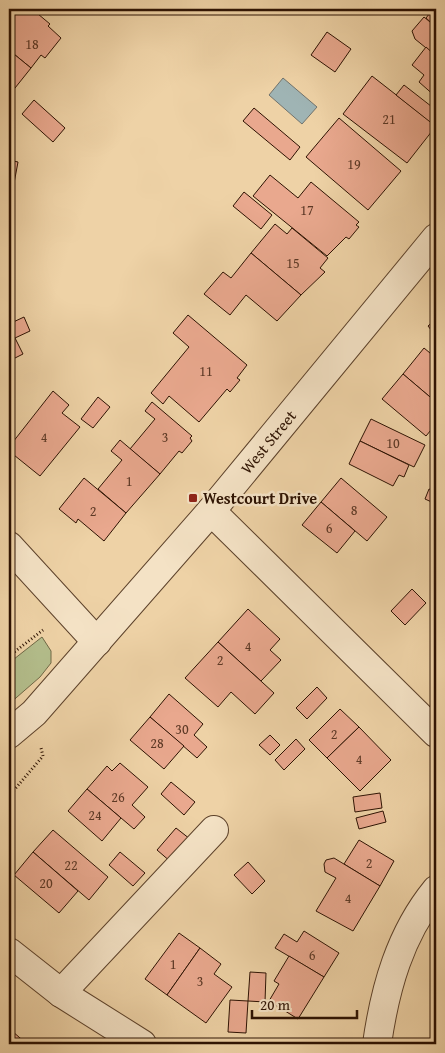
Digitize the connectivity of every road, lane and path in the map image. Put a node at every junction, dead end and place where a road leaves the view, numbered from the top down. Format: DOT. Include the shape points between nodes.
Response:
graph roads {
  1 [pos="436,238"];
  2 [pos="211,511"];
  3 [pos="9,546"];
  4 [pos="67,611"];
  5 [pos="97,642"];
  6 [pos="9,656"];
  7 [pos="436,733"];
  8 [pos="9,734"];
  9 [pos="215,830"];
  10 [pos="436,890"];
  11 [pos="9,952"];
  12 [pos="61,994"];
  13 [pos="142,1044"];
  14 [pos="377,1044"];
  1 -- 2 [label="street, West Street"];
  2 -- 5 [label="street, West Street"];
  2 -- 7 [label="street"];
  3 -- 4 [label="street"];
  4 -- 5 [label="street"];
  4 -- 6 [label="path"];
  5 -- 8 [label="street, West Street" via="34,713"];
  9 -- 12 [label="street"];
  10 -- 14 [label="street" via="409,930 392,972"];
  11 -- 12 [label="street"];
  12 -- 13 [label="street"];
}
